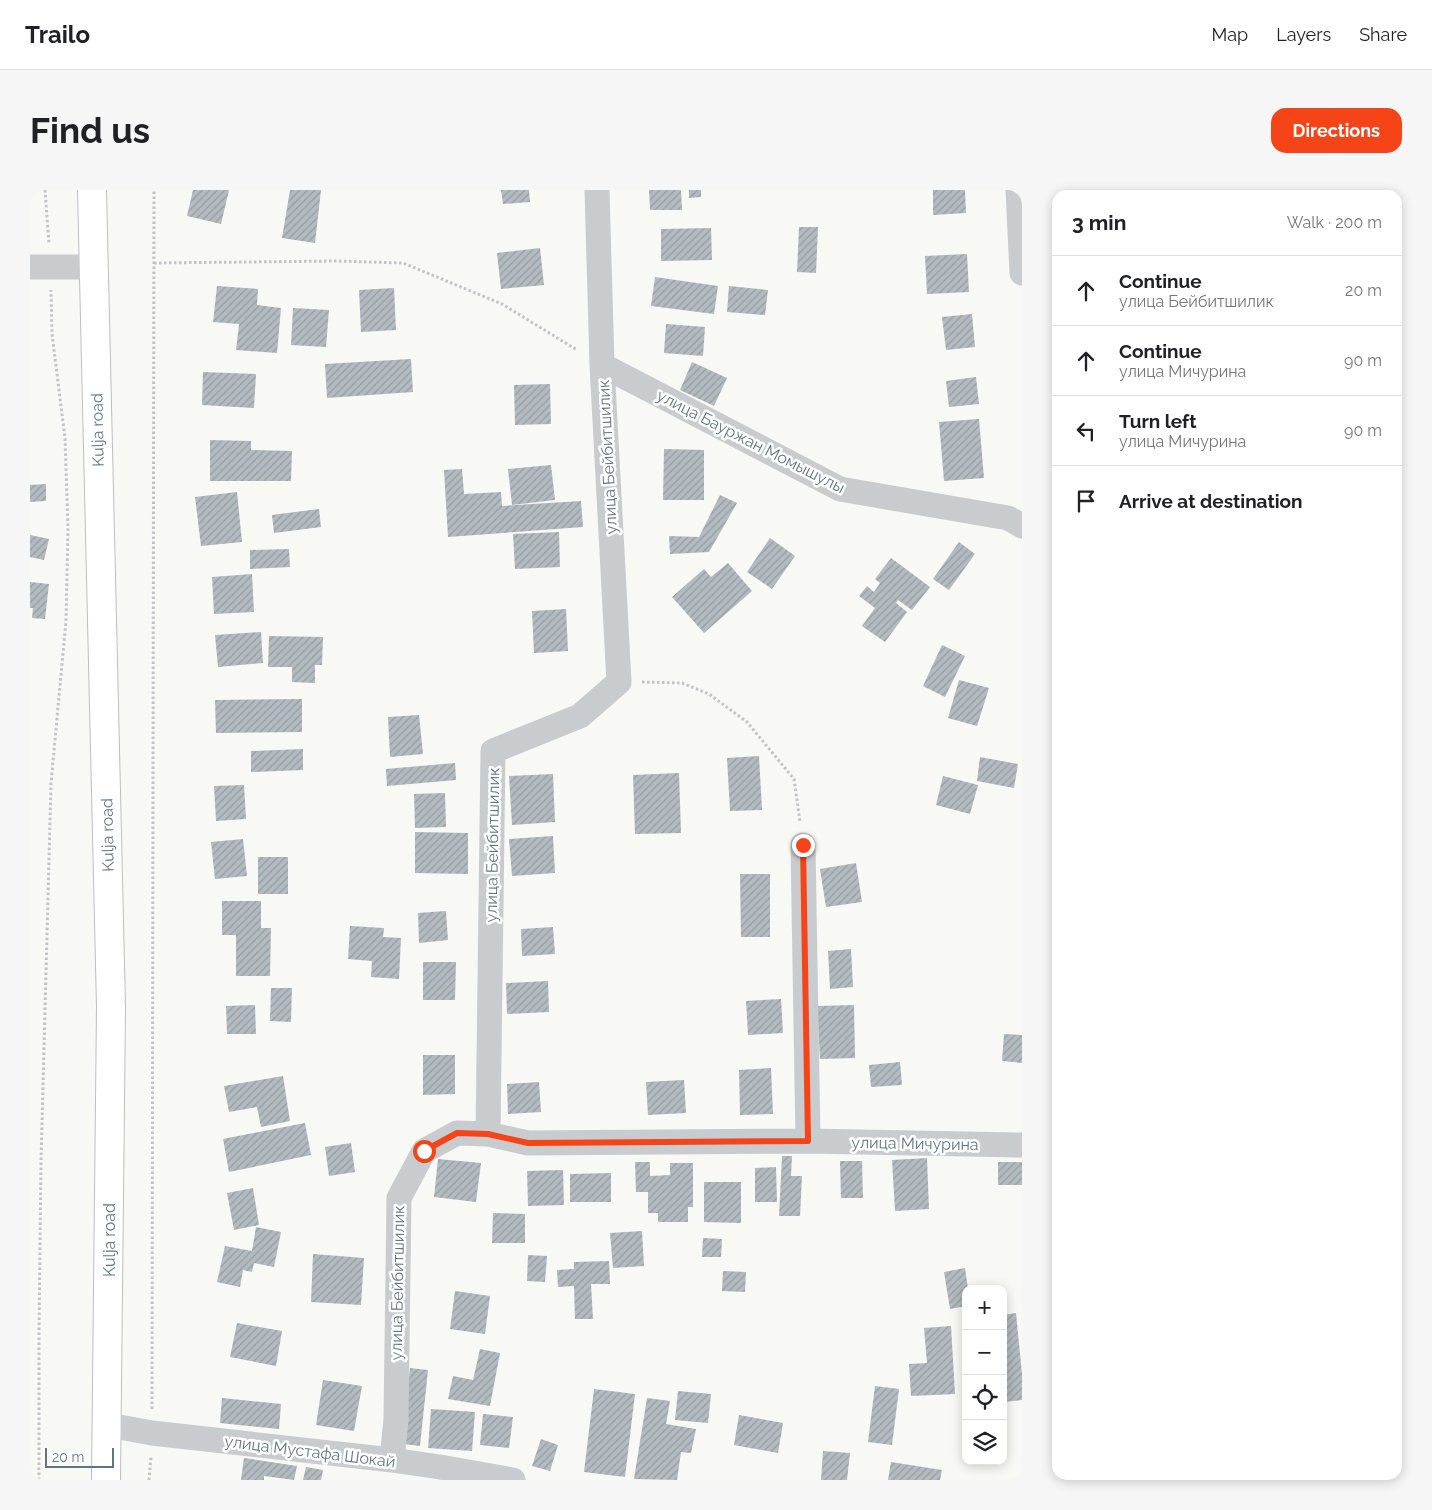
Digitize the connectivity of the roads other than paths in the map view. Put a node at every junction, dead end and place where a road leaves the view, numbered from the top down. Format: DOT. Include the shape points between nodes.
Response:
graph roads {
  1 [pos="92,190"];
  2 [pos="597,190"];
  3 [pos="1018,190"];
  4 [pos="40,266"];
  5 [pos="93,266"];
  6 [pos="1022,272"];
  7 [pos="602,365"];
  8 [pos="1022,526"];
  9 [pos="803,845"];
  10 [pos="488,1134"];
  11 [pos="808,1141"];
  12 [pos="1022,1145"];
  13 [pos="108,1425"];
  14 [pos="392,1460"];
  15 [pos="106,1480"];
  16 [pos="513,1480"];
  1 -- 5 [label="main road, Kulja road"];
  2 -- 7 [label="street, улица Бейбитшилик"];
  3 -- 6 [label="street"];
  4 -- 5 [label="street"];
  5 -- 13 [label="main road, Kulja road" via="111,1007"];
  7 -- 8 [label="street, улица Бауржан Момышулы" via="840,489 1008,518"];
  7 -- 10 [label="street, улица Бейбитшилик" via="619,682 580,716 493,751"];
  9 -- 11 [label="street"];
  10 -- 11 [label="street, улица Мичурина" via="528,1143"];
  10 -- 14 [label="street, улица Бейбитшилик" via="457,1133 424,1151 398,1198 396,1419"];
  11 -- 12 [label="street, улица Мичурина"];
  13 -- 14 [label="street, улица Мустафа Шокай" via="152,1433"];
  13 -- 15 [label="main road, Kulja road"];
  14 -- 16 [label="street, улица Мустафа Шокай"];
}
